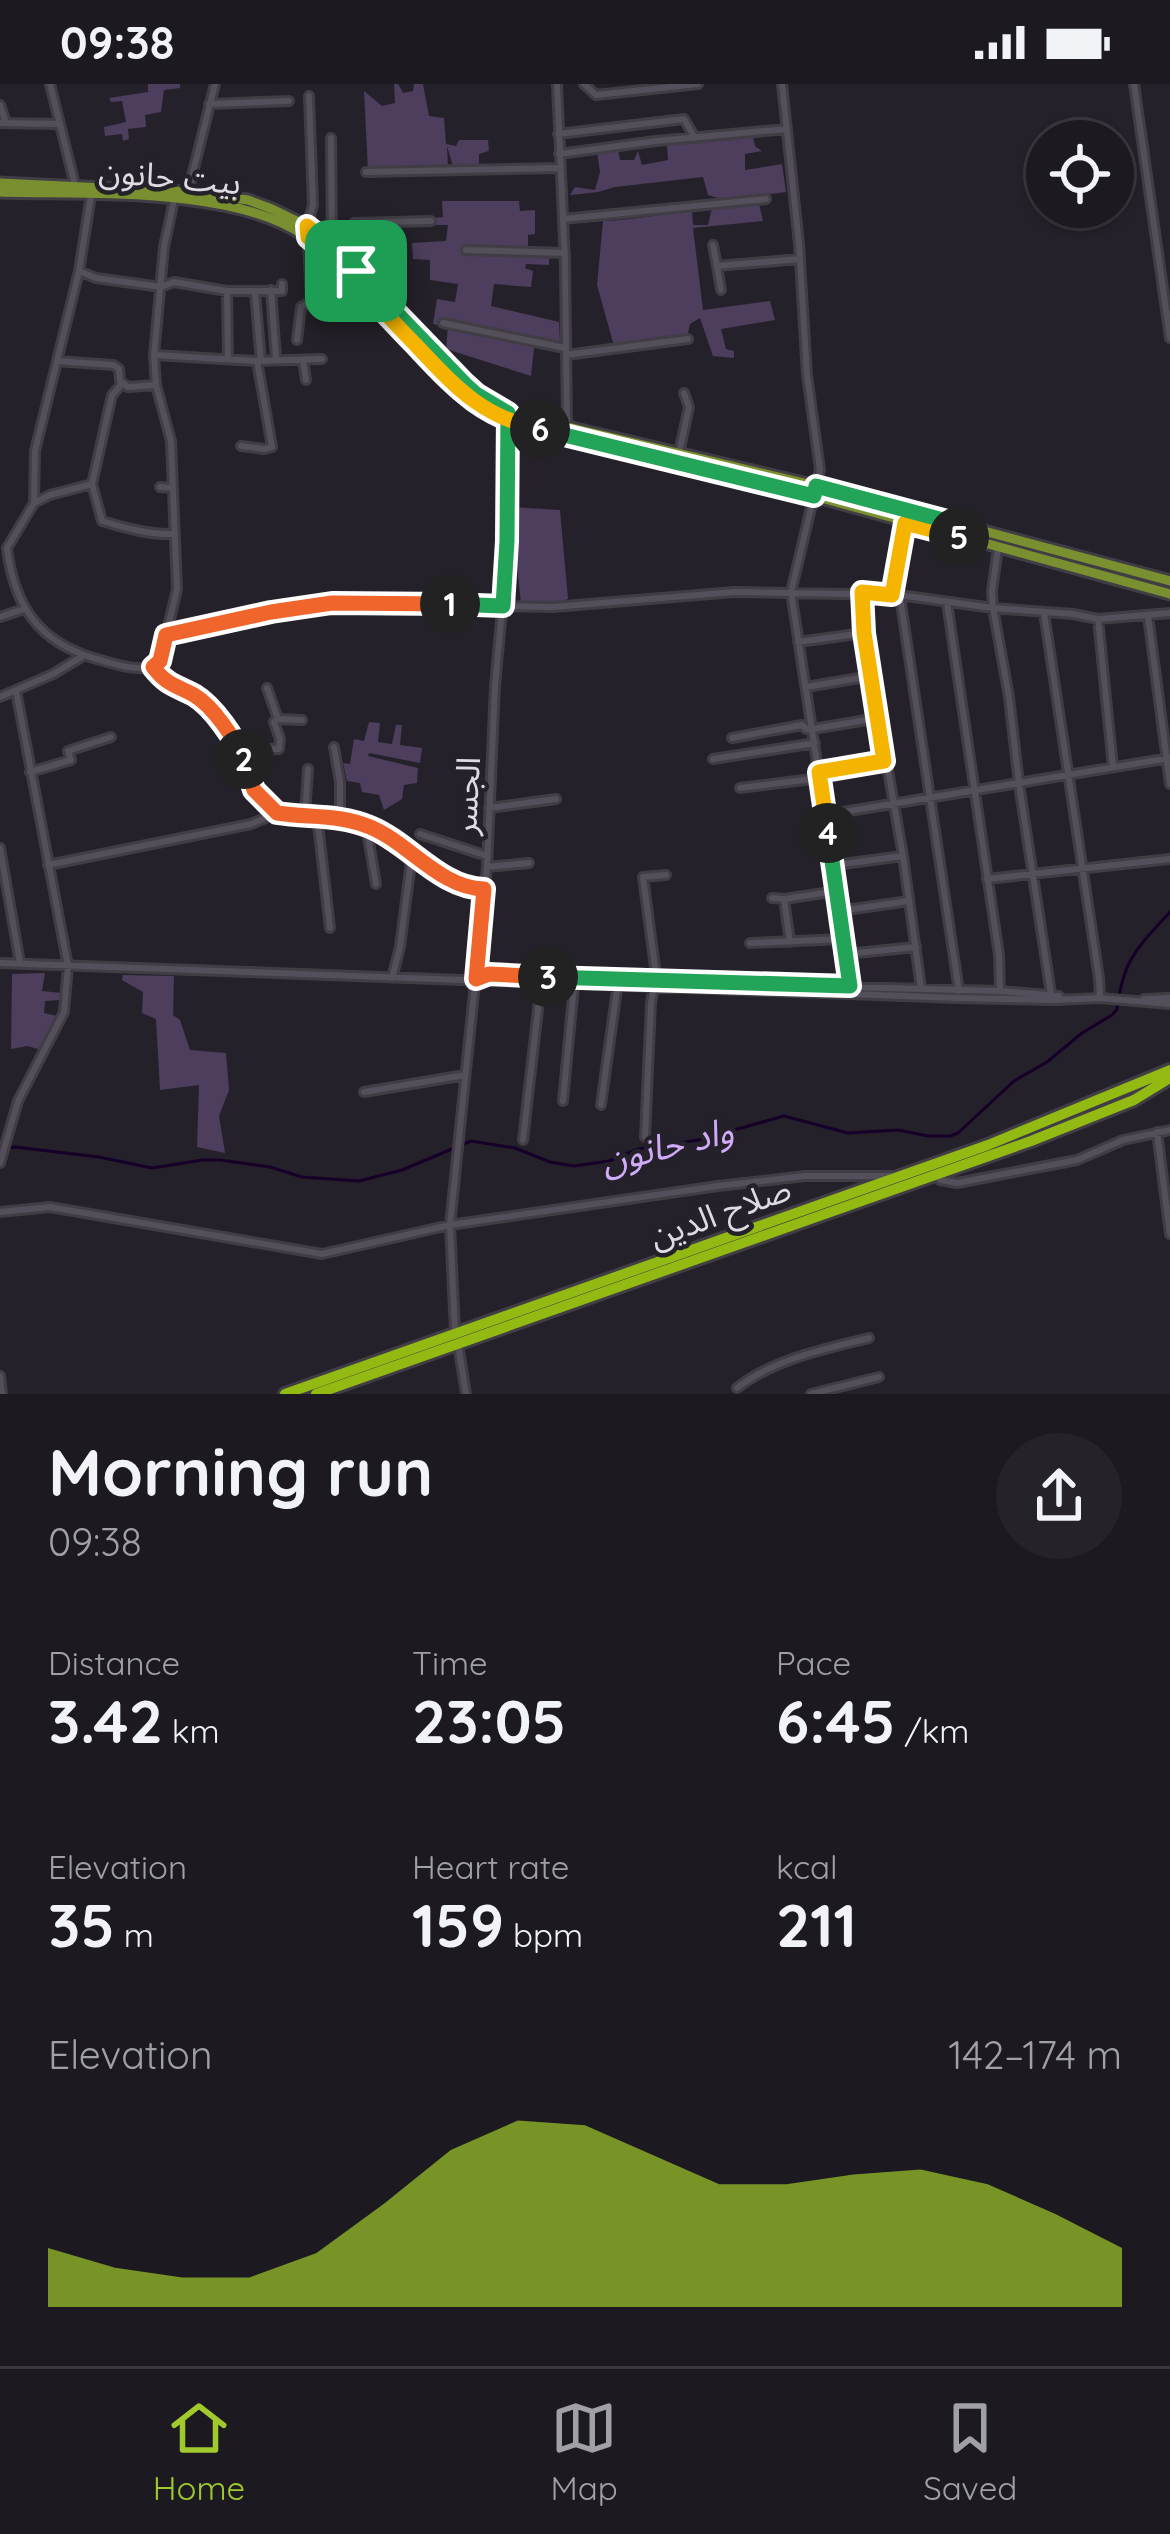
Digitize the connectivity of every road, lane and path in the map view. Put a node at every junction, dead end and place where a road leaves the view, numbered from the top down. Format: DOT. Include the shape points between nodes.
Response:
graph roads {
  1 [pos="50,84"];
  2 [pos="215,84"];
  3 [pos="557,84"];
  4 [pos="584,84"];
  5 [pos="698,84"];
  6 [pos="782,84"];
  7 [pos="1134,84"];
  8 [pos="309,96"];
  9 [pos="289,101"];
  10 [pos="209,104"];
  11 [pos="0,105"];
  12 [pos="3,123"];
  13 [pos="59,124"];
  14 [pos="787,129"];
  15 [pos="558,134"];
  16 [pos="331,138"];
  17 [pos="695,138"];
  18 [pos="559,154"];
  19 [pos="559,168"];
  20 [pos="366,172"];
  21 [pos="75,186"];
  22 [pos="0,187"];
  23 [pos="90,190"];
  24 [pos="180,194"];
  25 [pos="766,199"];
  26 [pos="563,219"];
  27 [pos="431,221"];
  28 [pos="307,232"];
  29 [pos="713,245"];
  30 [pos="332,246"];
  31 [pos="466,250"];
  32 [pos="565,253"];
  33 [pos="800,260"];
  34 [pos="717,266"];
  35 [pos="79,271"];
  36 [pos="356,271"];
  37 [pos="282,284"];
  38 [pos="161,286"];
  39 [pos="271,290"];
  40 [pos="721,290"];
  41 [pos="227,291"];
  42 [pos="255,291"];
  43 [pos="443,323"];
  44 [pos="1170,338"];
  45 [pos="688,339"];
  46 [pos="297,340"];
  47 [pos="566,352"];
  48 [pos="154,355"];
  49 [pos="228,358"];
  50 [pos="277,359"];
  51 [pos="322,359"];
  52 [pos="303,360"];
  53 [pos="57,361"];
  54 [pos="259,361"];
  55 [pos="306,380"];
  56 [pos="122,384"];
  57 [pos="156,385"];
  58 [pos="684,393"];
  59 [pos="509,418"];
  60 [pos="567,426"];
  61 [pos="241,446"];
  62 [pos="679,454"];
  63 [pos="92,484"];
  64 [pos="160,487"];
  65 [pos="172,488"];
  66 [pos="815,491"];
  67 [pos="34,503"];
  68 [pos="906,517"];
  69 [pos="960,531"];
  70 [pos="174,534"];
  71 [pos="998,548"];
  72 [pos="4,549"];
  73 [pos="1170,581"];
  74 [pos="791,592"];
  75 [pos="862,592"];
  76 [pos="1170,594"];
  77 [pos="896,595"];
  78 [pos="947,603"];
  79 [pos="503,606"];
  80 [pos="993,608"];
  81 [pos="24,609"];
  82 [pos="1044,613"];
  83 [pos="1170,613"];
  84 [pos="1148,616"];
  85 [pos="0,617"];
  86 [pos="1098,620"];
  87 [pos="864,633"];
  88 [pos="166,635"];
  89 [pos="798,642"];
  90 [pos="83,656"];
  91 [pos="153,667"];
  92 [pos="871,676"];
  93 [pos="806,686"];
  94 [pos="267,688"];
  95 [pos="16,691"];
  96 [pos="0,698"];
  97 [pos="878,718"];
  98 [pos="278,719"];
  99 [pos="302,720"];
  100 [pos="813,729"];
  101 [pos="110,737"];
  102 [pos="732,737"];
  103 [pos="815,743"];
  104 [pos="334,747"];
  105 [pos="243,756"];
  106 [pos="1168,758"];
  107 [pos="713,759"];
  108 [pos="884,761"];
  109 [pos="1113,767"];
  110 [pos="308,769"];
  111 [pos="30,772"];
  112 [pos="819,775"];
  113 [pos="1070,776"];
  114 [pos="1019,784"];
  115 [pos="1170,784"];
  116 [pos="740,788"];
  117 [pos="974,791"];
  118 [pos="932,798"];
  119 [pos="556,799"];
  120 [pos="894,804"];
  121 [pos="489,808"];
  122 [pos="277,813"];
  123 [pos="304,815"];
  124 [pos="825,815"];
  125 [pos="317,816"];
  126 [pos="340,816"];
  127 [pos="366,825"];
  128 [pos="420,835"];
  129 [pos="0,848"];
  130 [pos="412,854"];
  131 [pos="487,856"];
  132 [pos="903,856"];
  133 [pos="1170,859"];
  134 [pos="529,863"];
  135 [pos="48,866"];
  136 [pos="833,866"];
  137 [pos="487,868"];
  138 [pos="1082,870"];
  139 [pos="667,874"];
  140 [pos="1033,874"];
  141 [pos="987,879"];
  142 [pos="376,884"];
  143 [pos="484,889"];
  144 [pos="837,891"];
  145 [pos="772,898"];
  146 [pos="784,899"];
  147 [pos="910,902"];
  148 [pos="839,911"];
  149 [pos="330,928"];
  150 [pos="843,938"];
  151 [pos="790,942"];
  152 [pos="750,943"];
  153 [pos="916,946"];
  154 [pos="846,954"];
  155 [pos="0,963"];
  156 [pos="20,963"];
  157 [pos="68,966"];
  158 [pos="392,978"];
  159 [pos="476,979"];
  160 [pos="542,980"];
  161 [pos="574,981"];
  162 [pos="618,982"];
  163 [pos="654,984"];
  164 [pos="850,986"];
  165 [pos="921,988"];
  166 [pos="959,991"];
  167 [pos="1000,991"];
  168 [pos="1051,994"];
  169 [pos="1063,998"];
  170 [pos="1102,998"];
  171 [pos="1170,1001"];
  172 [pos="1170,1074"];
  173 [pos="465,1075"];
  174 [pos="364,1092"];
  175 [pos="563,1102"];
  176 [pos="601,1106"];
  177 [pos="1170,1130"];
  178 [pos="1157,1132"];
  179 [pos="645,1137"];
  180 [pos="523,1140"];
  181 [pos="0,1163"];
  182 [pos="938,1175"];
  183 [pos="900,1177"];
  184 [pos="0,1212"];
  185 [pos="450,1225"];
  186 [pos="1170,1234"];
  187 [pos="869,1338"];
  188 [pos="457,1339"];
  189 [pos="0,1376"];
  190 [pos="879,1377"];
  191 [pos="737,1388"];
  192 [pos="2,1394"];
  193 [pos="285,1394"];
  194 [pos="316,1394"];
  195 [pos="466,1394"];
  196 [pos="811,1394"];
  1 -- 13 [label="street"];
  2 -- 10 [label="street"];
  3 -- 15 [label="street"];
  4 -- 5 [label="street" via="596,95"];
  6 -- 14 [label="street"];
  7 -- 44 [label="street"];
  8 -- 28 [label="street" via="314,206"];
  9 -- 10 [label="street"];
  10 -- 24 [label="street"];
  11 -- 12 [label="street"];
  12 -- 13 [label="street"];
  13 -- 21 [label="street"];
  14 -- 17 [label="street"];
  14 -- 33 [label="street"];
  15 -- 17 [label="street" via="684,119"];
  15 -- 18 [label="street"];
  16 -- 30 [label="street"];
  17 -- 18 [label="street"];
  18 -- 19 [label="street"];
  19 -- 20 [label="street"];
  19 -- 26 [label="street"];
  21 -- 22 [label="main road, بيت حانون"];
  21 -- 23 [label="main road, بيت حانون"];
  22 -- 23 [label="main road, بيت حانون"];
  23 -- 24 [label="main road, بيت حانون"];
  23 -- 35 [label="street"];
  24 -- 28 [label="main road, بيت حانون" via="248,200"];
  24 -- 38 [label="street"];
  25 -- 26 [label="street"];
  26 -- 32 [label="street"];
  27 -- 36 [label="street" via="354,224"];
  28 -- 30 [label="main road, بيت حانون"];
  28 -- 46 [label="street" via="311,301 301,307"];
  28 -- 59 [label="main road, بيت حانون" via="447,380 482,409"];
  29 -- 34 [label="street"];
  30 -- 36 [label="main road, بيت حانون"];
  31 -- 32 [label="street"];
  32 -- 47 [label="street"];
  33 -- 34 [label="street"];
  33 -- 66 [label="street" via="820,470"];
  34 -- 40 [label="street"];
  35 -- 38 [label="street"];
  35 -- 53 [label="street"];
  36 -- 59 [label="main road, بيت حانون"];
  37 -- 39 [label="street"];
  38 -- 41 [label="street"];
  38 -- 48 [label="street"];
  39 -- 42 [label="street"];
  39 -- 50 [label="street"];
  41 -- 42 [label="street"];
  41 -- 49 [label="street"];
  42 -- 54 [label="street"];
  43 -- 47 [label="street"];
  45 -- 47 [label="street"];
  47 -- 60 [label="street"];
  48 -- 49 [label="street"];
  48 -- 57 [label="street"];
  49 -- 54 [label="street"];
  50 -- 52 [label="street"];
  50 -- 54 [label="street"];
  51 -- 52 [label="street"];
  52 -- 55 [label="street"];
  53 -- 56 [label="street" via="113,365"];
  53 -- 67 [label="street" via="35,451"];
  54 -- 61 [label="street" via="272,447"];
  56 -- 57 [label="street"];
  56 -- 63 [label="street" via="112,395"];
  57 -- 65 [label="street" via="171,441"];
  58 -- 62 [label="street"];
  59 -- 60 [label="main road, بيت حانون"];
  59 -- 66 [label="main road, بيت حانون"];
  59 -- 79 [label="street, الجسر"];
  60 -- 62 [label="main road, بيت حانون"];
  62 -- 66 [label="main road, بيت حانون"];
  63 -- 67 [label="street"];
  63 -- 70 [label="street" via="102,521"];
  64 -- 65 [label="street"];
  65 -- 70 [label="street"];
  66 -- 68 [label="main road, بيت حانون"];
  66 -- 74 [label="street"];
  67 -- 72 [label="street"];
  68 -- 69 [label="main road, بيت حانون"];
  68 -- 77 [label="street"];
  69 -- 71 [label="main road, بيت حانون"];
  69 -- 73 [label="main road, بيت حانون"];
  70 -- 88 [label="street" via="177,589"];
  71 -- 76 [label="main road, بيت حانون"];
  71 -- 80 [label="street"];
  72 -- 81 [label="street"];
  74 -- 75 [label="street"];
  74 -- 79 [label="street"];
  74 -- 89 [label="street"];
  75 -- 77 [label="street"];
  75 -- 87 [label="street"];
  77 -- 78 [label="street"];
  77 -- 118 [label="street"];
  78 -- 80 [label="street"];
  78 -- 117 [label="street"];
  79 -- 88 [label="street" via="332,603"];
  79 -- 121 [label="street, الجسر"];
  80 -- 82 [label="street"];
  80 -- 114 [label="street"];
  81 -- 85 [label="street"];
  81 -- 90 [label="street" via="47,635"];
  82 -- 86 [label="street"];
  82 -- 113 [label="street"];
  83 -- 84 [label="street"];
  84 -- 86 [label="street"];
  84 -- 106 [label="street"];
  86 -- 109 [label="street"];
  87 -- 89 [label="street"];
  87 -- 92 [label="street"];
  88 -- 91 [label="street"];
  89 -- 93 [label="street"];
  90 -- 91 [label="street"];
  90 -- 95 [label="street"];
  91 -- 105 [label="street" via="173,688 200,698"];
  92 -- 93 [label="street"];
  92 -- 97 [label="street"];
  93 -- 100 [label="street"];
  94 -- 98 [label="street"];
  95 -- 96 [label="street"];
  95 -- 111 [label="street"];
  97 -- 100 [label="street"];
  97 -- 108 [label="street"];
  98 -- 99 [label="street"];
  98 -- 105 [label="street" via="279,749"];
  100 -- 102 [label="street"];
  100 -- 103 [label="street"];
  101 -- 111 [label="street"];
  103 -- 107 [label="street"];
  103 -- 112 [label="street"];
  104 -- 126 [label="street"];
  105 -- 122 [label="street" via="254,790"];
  106 -- 109 [label="street"];
  106 -- 115 [label="street"];
  108 -- 112 [label="street"];
  108 -- 120 [label="street"];
  109 -- 113 [label="street"];
  110 -- 123 [label="street"];
  111 -- 135 [label="street"];
  112 -- 116 [label="street"];
  112 -- 124 [label="street"];
  113 -- 114 [label="street"];
  113 -- 138 [label="street"];
  114 -- 117 [label="street"];
  114 -- 140 [label="street"];
  117 -- 118 [label="street"];
  117 -- 141 [label="street"];
  118 -- 120 [label="street"];
  118 -- 166 [label="street"];
  119 -- 121 [label="street"];
  120 -- 124 [label="street"];
  120 -- 132 [label="street"];
  121 -- 131 [label="street, الجسر"];
  122 -- 123 [label="street"];
  122 -- 135 [label="street"];
  123 -- 125 [label="street"];
  124 -- 136 [label="street"];
  125 -- 126 [label="street"];
  125 -- 149 [label="street"];
  126 -- 127 [label="street"];
  127 -- 130 [label="street"];
  127 -- 142 [label="street"];
  128 -- 131 [label="street"];
  129 -- 156 [label="street"];
  130 -- 143 [label="street" via="453,882"];
  130 -- 158 [label="street"];
  131 -- 137 [label="street, الجسر"];
  132 -- 136 [label="street"];
  132 -- 147 [label="street"];
  133 -- 138 [label="street"];
  134 -- 137 [label="street"];
  135 -- 157 [label="street"];
  136 -- 144 [label="street"];
  137 -- 143 [label="street, الجسر"];
  138 -- 140 [label="street"];
  138 -- 170 [label="street"];
  139 -- 163 [label="street" via="644,877"];
  140 -- 141 [label="street"];
  140 -- 168 [label="street"];
  141 -- 167 [label="street"];
  143 -- 159 [label="street, الجسر"];
  144 -- 146 [label="street"];
  144 -- 148 [label="street"];
  145 -- 146 [label="street"];
  146 -- 151 [label="street"];
  147 -- 148 [label="street"];
  147 -- 153 [label="street"];
  148 -- 150 [label="street"];
  150 -- 151 [label="street"];
  150 -- 154 [label="street"];
  151 -- 152 [label="street"];
  153 -- 154 [label="street"];
  153 -- 165 [label="street"];
  154 -- 164 [label="street"];
  155 -- 156 [label="street"];
  156 -- 157 [label="street"];
  157 -- 158 [label="street"];
  157 -- 181 [label="street" via="64,1012 18,1101"];
  158 -- 159 [label="street"];
  159 -- 160 [label="street"];
  159 -- 173 [label="street, الجسر"];
  160 -- 161 [label="street"];
  160 -- 180 [label="street"];
  161 -- 162 [label="street"];
  161 -- 175 [label="street"];
  162 -- 163 [label="street"];
  162 -- 176 [label="street"];
  163 -- 164 [label="street"];
  163 -- 169 [label="street"];
  163 -- 179 [label="street"];
  164 -- 165 [label="street"];
  165 -- 166 [label="street"];
  166 -- 167 [label="street"];
  167 -- 168 [label="street"];
  168 -- 169 [label="street"];
  169 -- 170 [label="street"];
  170 -- 171 [label="street"];
  172 -- 182 [label="highway, صلاح الدين" via="1134,1100"];
  172 -- 183 [label="highway, صلاح الدين"];
  173 -- 174 [label="street"];
  173 -- 185 [label="street, الجسر"];
  177 -- 178 [label="street"];
  178 -- 182 [label="street" via="999,1176 957,1183"];
  178 -- 186 [label="street"];
  182 -- 188 [label="highway, صلاح الدين"];
  183 -- 185 [label="street" via="805,1175"];
  183 -- 188 [label="highway, صلاح الدين"];
  184 -- 185 [label="street" via="50,1207 322,1255"];
  185 -- 188 [label="street, الجسر"];
  187 -- 191 [label="street" via="808,1354"];
  188 -- 193 [label="highway, صلاح الدين"];
  188 -- 194 [label="highway, صلاح الدين"];
  188 -- 195 [label="street, الجسر"];
  189 -- 192 [label="street"];
  190 -- 196 [label="street"];
}
